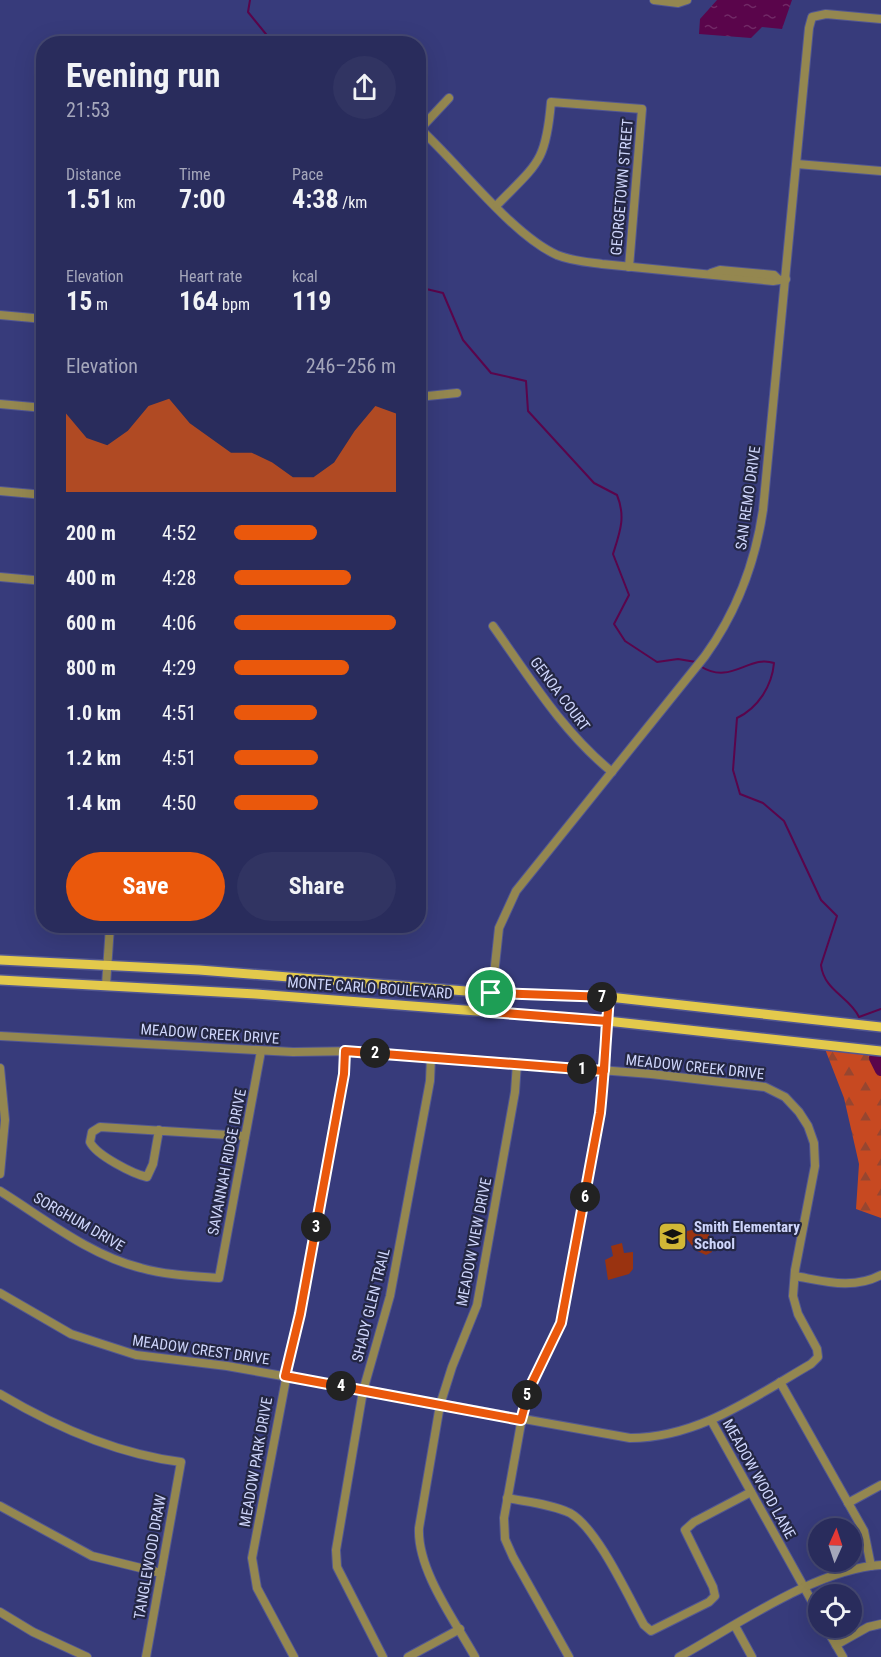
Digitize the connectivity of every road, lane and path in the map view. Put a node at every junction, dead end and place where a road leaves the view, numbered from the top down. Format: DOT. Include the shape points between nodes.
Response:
graph roads {
  1 [pos="654,0"];
  2 [pos="687,0"];
  3 [pos="881,17"];
  4 [pos="449,98"];
  5 [pos="426,121"];
  6 [pos="426,135"];
  7 [pos="797,164"];
  8 [pos="881,171"];
  9 [pos="497,205"];
  10 [pos="629,267"];
  11 [pos="782,279"];
  12 [pos="0,315"];
  13 [pos="36,318"];
  14 [pos="457,393"];
  15 [pos="426,396"];
  16 [pos="0,404"];
  17 [pos="36,407"];
  18 [pos="0,491"];
  19 [pos="36,494"];
  20 [pos="0,577"];
  21 [pos="36,580"];
  22 [pos="493,626"];
  23 [pos="612,772"];
  24 [pos="109,933"];
  25 [pos="0,960"];
  26 [pos="107,965"];
  27 [pos="0,980"];
  28 [pos="105,985"];
  29 [pos="491,993"];
  30 [pos="609,997"];
  31 [pos="490,1012"];
  32 [pos="607,1021"];
  33 [pos="881,1027"];
  34 [pos="0,1036"];
  35 [pos="261,1051"];
  36 [pos="345,1051"];
  37 [pos="881,1052"];
  38 [pos="431,1057"];
  39 [pos="517,1063"];
  40 [pos="0,1068"];
  41 [pos="604,1071"];
  42 [pos="159,1130"];
  43 [pos="246,1136"];
  44 [pos="0,1174"];
  45 [pos="0,1191"];
  46 [pos="881,1275"];
  47 [pos="795,1276"];
  48 [pos="219,1278"];
  49 [pos="0,1293"];
  50 [pos="818,1357"];
  51 [pos="285,1376"];
  52 [pos="780,1382"];
  53 [pos="363,1390"];
  54 [pos="0,1394"];
  55 [pos="440,1405"];
  56 [pos="521,1420"];
  57 [pos="711,1420"];
  58 [pos="881,1485"];
  59 [pos="751,1492"];
  60 [pos="507,1498"];
  61 [pos="848,1503"];
  62 [pos="0,1506"];
  63 [pos="881,1565"];
  64 [pos="871,1566"];
  65 [pos="161,1573"];
  66 [pos="804,1588"];
  67 [pos="808,1595"];
  68 [pos="0,1612"];
  69 [pos="881,1624"];
  70 [pos="735,1626"];
  71 [pos="459,1629"];
  72 [pos="832,1638"];
  73 [pos="836,1645"];
  74 [pos="87,1657"];
  75 [pos="146,1657"];
  76 [pos="294,1657"];
  77 [pos="383,1657"];
  78 [pos="408,1657"];
  79 [pos="475,1657"];
  80 [pos="568,1657"];
  81 [pos="679,1657"];
  82 [pos="752,1657"];
  83 [pos="843,1657"];
  1 -- 2 [label="street"];
  3 -- 7 [label="street, SAN REMO DRIVE" via="812,16"];
  4 -- 5 [label="street"];
  6 -- 9 [label="street"];
  7 -- 8 [label="street"];
  7 -- 11 [label="street, SAN REMO DRIVE"];
  9 -- 10 [label="street" via="537,243 556,254 577,261"];
  9 -- 10 [label="street, GEORGETOWN STREET" via="542,157 551,102 642,109"];
  10 -- 11 [label="street"];
  11 -- 23 [label="street, SAN REMO DRIVE" via="758,535 737,602 705,657"];
  12 -- 13 [label="street"];
  14 -- 15 [label="street"];
  16 -- 17 [label="street"];
  18 -- 19 [label="street"];
  20 -- 21 [label="street"];
  22 -- 23 [label="street, GENOA COURT" via="562,723"];
  23 -- 29 [label="street, SAN REMO DRIVE" via="512,899 499,928"];
  24 -- 26 [label="street"];
  25 -- 26 [label="main road, MONTE CARLO BOULEVARD"];
  26 -- 28 [label="street"];
  26 -- 29 [label="main road, MONTE CARLO BOULEVARD"];
  27 -- 28 [label="main road, MONTE CARLO BOULEVARD"];
  28 -- 31 [label="main road, MONTE CARLO BOULEVARD"];
  29 -- 30 [label="main road, MONTE CARLO BOULEVARD"];
  29 -- 31 [label="street, SAN REMO DRIVE"];
  30 -- 32 [label="street"];
  30 -- 33 [label="main road, MONTE CARLO BOULEVARD"];
  31 -- 32 [label="main road, MONTE CARLO BOULEVARD"];
  32 -- 37 [label="main road, MONTE CARLO BOULEVARD"];
  32 -- 41 [label="street"];
  34 -- 35 [label="street, MEADOW CREEK DRIVE"];
  35 -- 36 [label="street, MEADOW CREEK DRIVE"];
  35 -- 43 [label="street, SAVANNAH RIDGE DRIVE"];
  36 -- 38 [label="street, MEADOW CREEK DRIVE"];
  36 -- 51 [label="street, MEADOW PARK DRIVE" via="309,1268"];
  38 -- 39 [label="street, MEADOW CREEK DRIVE"];
  38 -- 53 [label="street, SHADY GLEN TRAIL" via="398,1256"];
  39 -- 41 [label="street, MEADOW CREEK DRIVE"];
  39 -- 55 [label="street, MEADOW VIEW DRIVE" via="477,1305"];
  40 -- 44 [label="street" via="4,1126"];
  41 -- 47 [label="street, MEADOW CREEK DRIVE" via="750,1083 772,1089 795,1107 811,1131 815,1155"];
  41 -- 56 [label="street" via="561,1323 530,1387"];
  42 -- 42 [label="street" via="100,1127 92,1132 90,1142 97,1150 147,1177"];
  42 -- 43 [label="street"];
  43 -- 48 [label="street, SAVANNAH RIDGE DRIVE"];
  45 -- 48 [label="street, SORGHUM DRIVE" via="83,1243 125,1263 171,1274"];
  46 -- 47 [label="street" via="853,1284"];
  47 -- 50 [label="street, MEADOW CREEK DRIVE" via="796,1308"];
  49 -- 51 [label="street, MEADOW CREST DRIVE" via="71,1334 119,1351"];
  50 -- 52 [label="street, MEADOW CREST DRIVE"];
  51 -- 53 [label="street, MEADOW CREST DRIVE"];
  51 -- 76 [label="street, MEADOW PARK DRIVE" via="252,1563 259,1593"];
  52 -- 57 [label="street, MEADOW CREST DRIVE"];
  52 -- 61 [label="street"];
  53 -- 55 [label="street, MEADOW CREST DRIVE"];
  53 -- 77 [label="street, SHADY GLEN TRAIL" via="337,1532 337,1567"];
  54 -- 65 [label="street, TANGLEWOOD DRAW" via="111,1444 181,1461"];
  55 -- 56 [label="street, MEADOW CREST DRIVE"];
  55 -- 71 [label="street, MEADOW VIEW DRIVE" via="418,1543 428,1572"];
  56 -- 57 [label="street, MEADOW CREST DRIVE" via="630,1437 669,1435"];
  56 -- 60 [label="street"];
  57 -- 59 [label="street, MEADOW WOOD LANE"];
  58 -- 61 [label="street"];
  59 -- 60 [label="street" via="685,1530 715,1596 651,1631 580,1520 564,1510"];
  59 -- 66 [label="street, MEADOW WOOD LANE"];
  60 -- 80 [label="street" via="503,1525 507,1545"];
  61 -- 64 [label="street" via="866,1536"];
  62 -- 65 [label="street" via="92,1556"];
  63 -- 64 [label="street"];
  64 -- 66 [label="street" via="835,1574"];
  65 -- 75 [label="street, TANGLEWOOD DRAW"];
  66 -- 67 [label="street, MEADOW WOOD LANE"];
  66 -- 70 [label="street"];
  68 -- 74 [label="street"];
  69 -- 73 [label="street"];
  70 -- 81 [label="street"];
  70 -- 82 [label="street"];
  71 -- 78 [label="street"];
  71 -- 79 [label="street, MEADOW VIEW DRIVE"];
  72 -- 73 [label="street"];
  73 -- 83 [label="street"];
}
